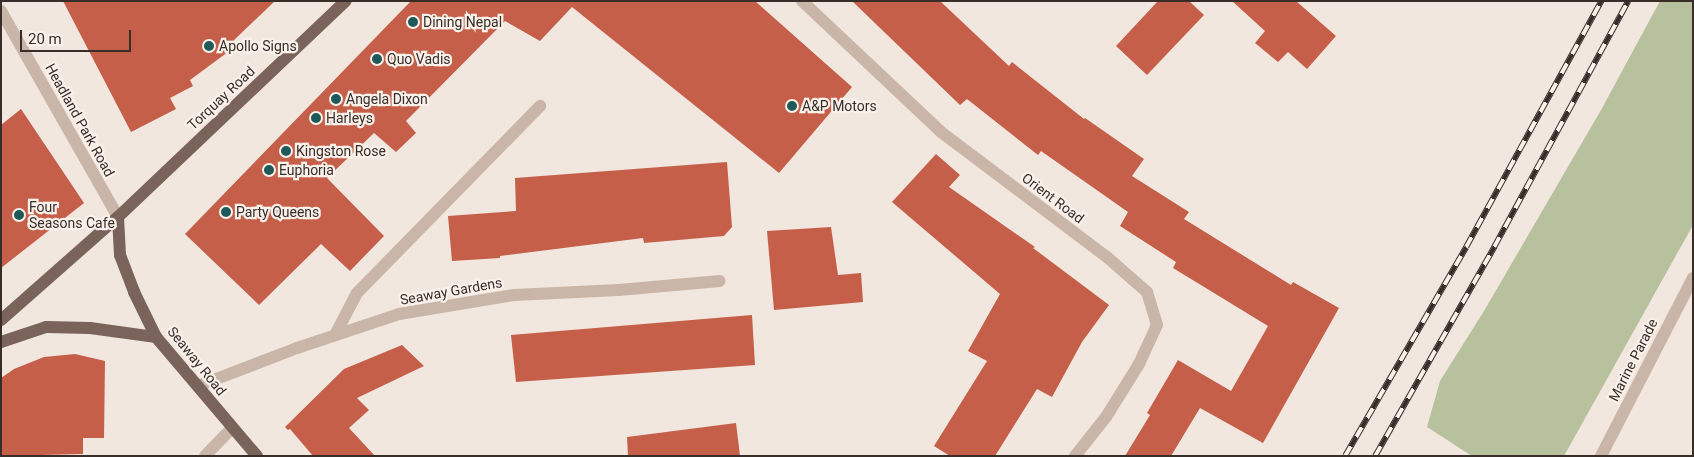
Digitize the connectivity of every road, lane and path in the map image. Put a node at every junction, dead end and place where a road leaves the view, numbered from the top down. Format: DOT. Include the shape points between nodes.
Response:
graph roads {
  1 [pos="346,1"];
  2 [pos="802,1"];
  3 [pos="1,11"];
  4 [pos="540,106"];
  5 [pos="118,218"];
  6 [pos="1693,278"];
  7 [pos="720,281"];
  8 [pos="1,320"];
  9 [pos="335,335"];
  10 [pos="156,337"];
  11 [pos="1,342"];
  12 [pos="198,386"];
  13 [pos="232,428"];
  14 [pos="205,456"];
  15 [pos="257,456"];
  16 [pos="1075,456"];
  17 [pos="1601,456"];
  1 -- 5 [label="main road, Torquay Road"];
  2 -- 16 [label="street, Orient Road" via="941,132 1107,257 1147,292 1157,325 1139,364 1106,417"];
  3 -- 5 [label="street, Headland Park Road"];
  4 -- 9 [label="street" via="357,293"];
  5 -- 8 [label="main road, Torquay Road"];
  5 -- 10 [label="main road, Seaway Road" via="120,255"];
  6 -- 17 [label="street, Marine Parade"];
  7 -- 9 [label="street, Seaway Gardens" via="514,295 399,314"];
  9 -- 12 [label="street, Seaway Gardens"];
  10 -- 11 [label="main road" via="90,328 46,327"];
  10 -- 12 [label="main road, Seaway Road"];
  12 -- 13 [label="main road, Seaway Road"];
  13 -- 14 [label="street"];
  13 -- 15 [label="main road, Seaway Road"];
}
